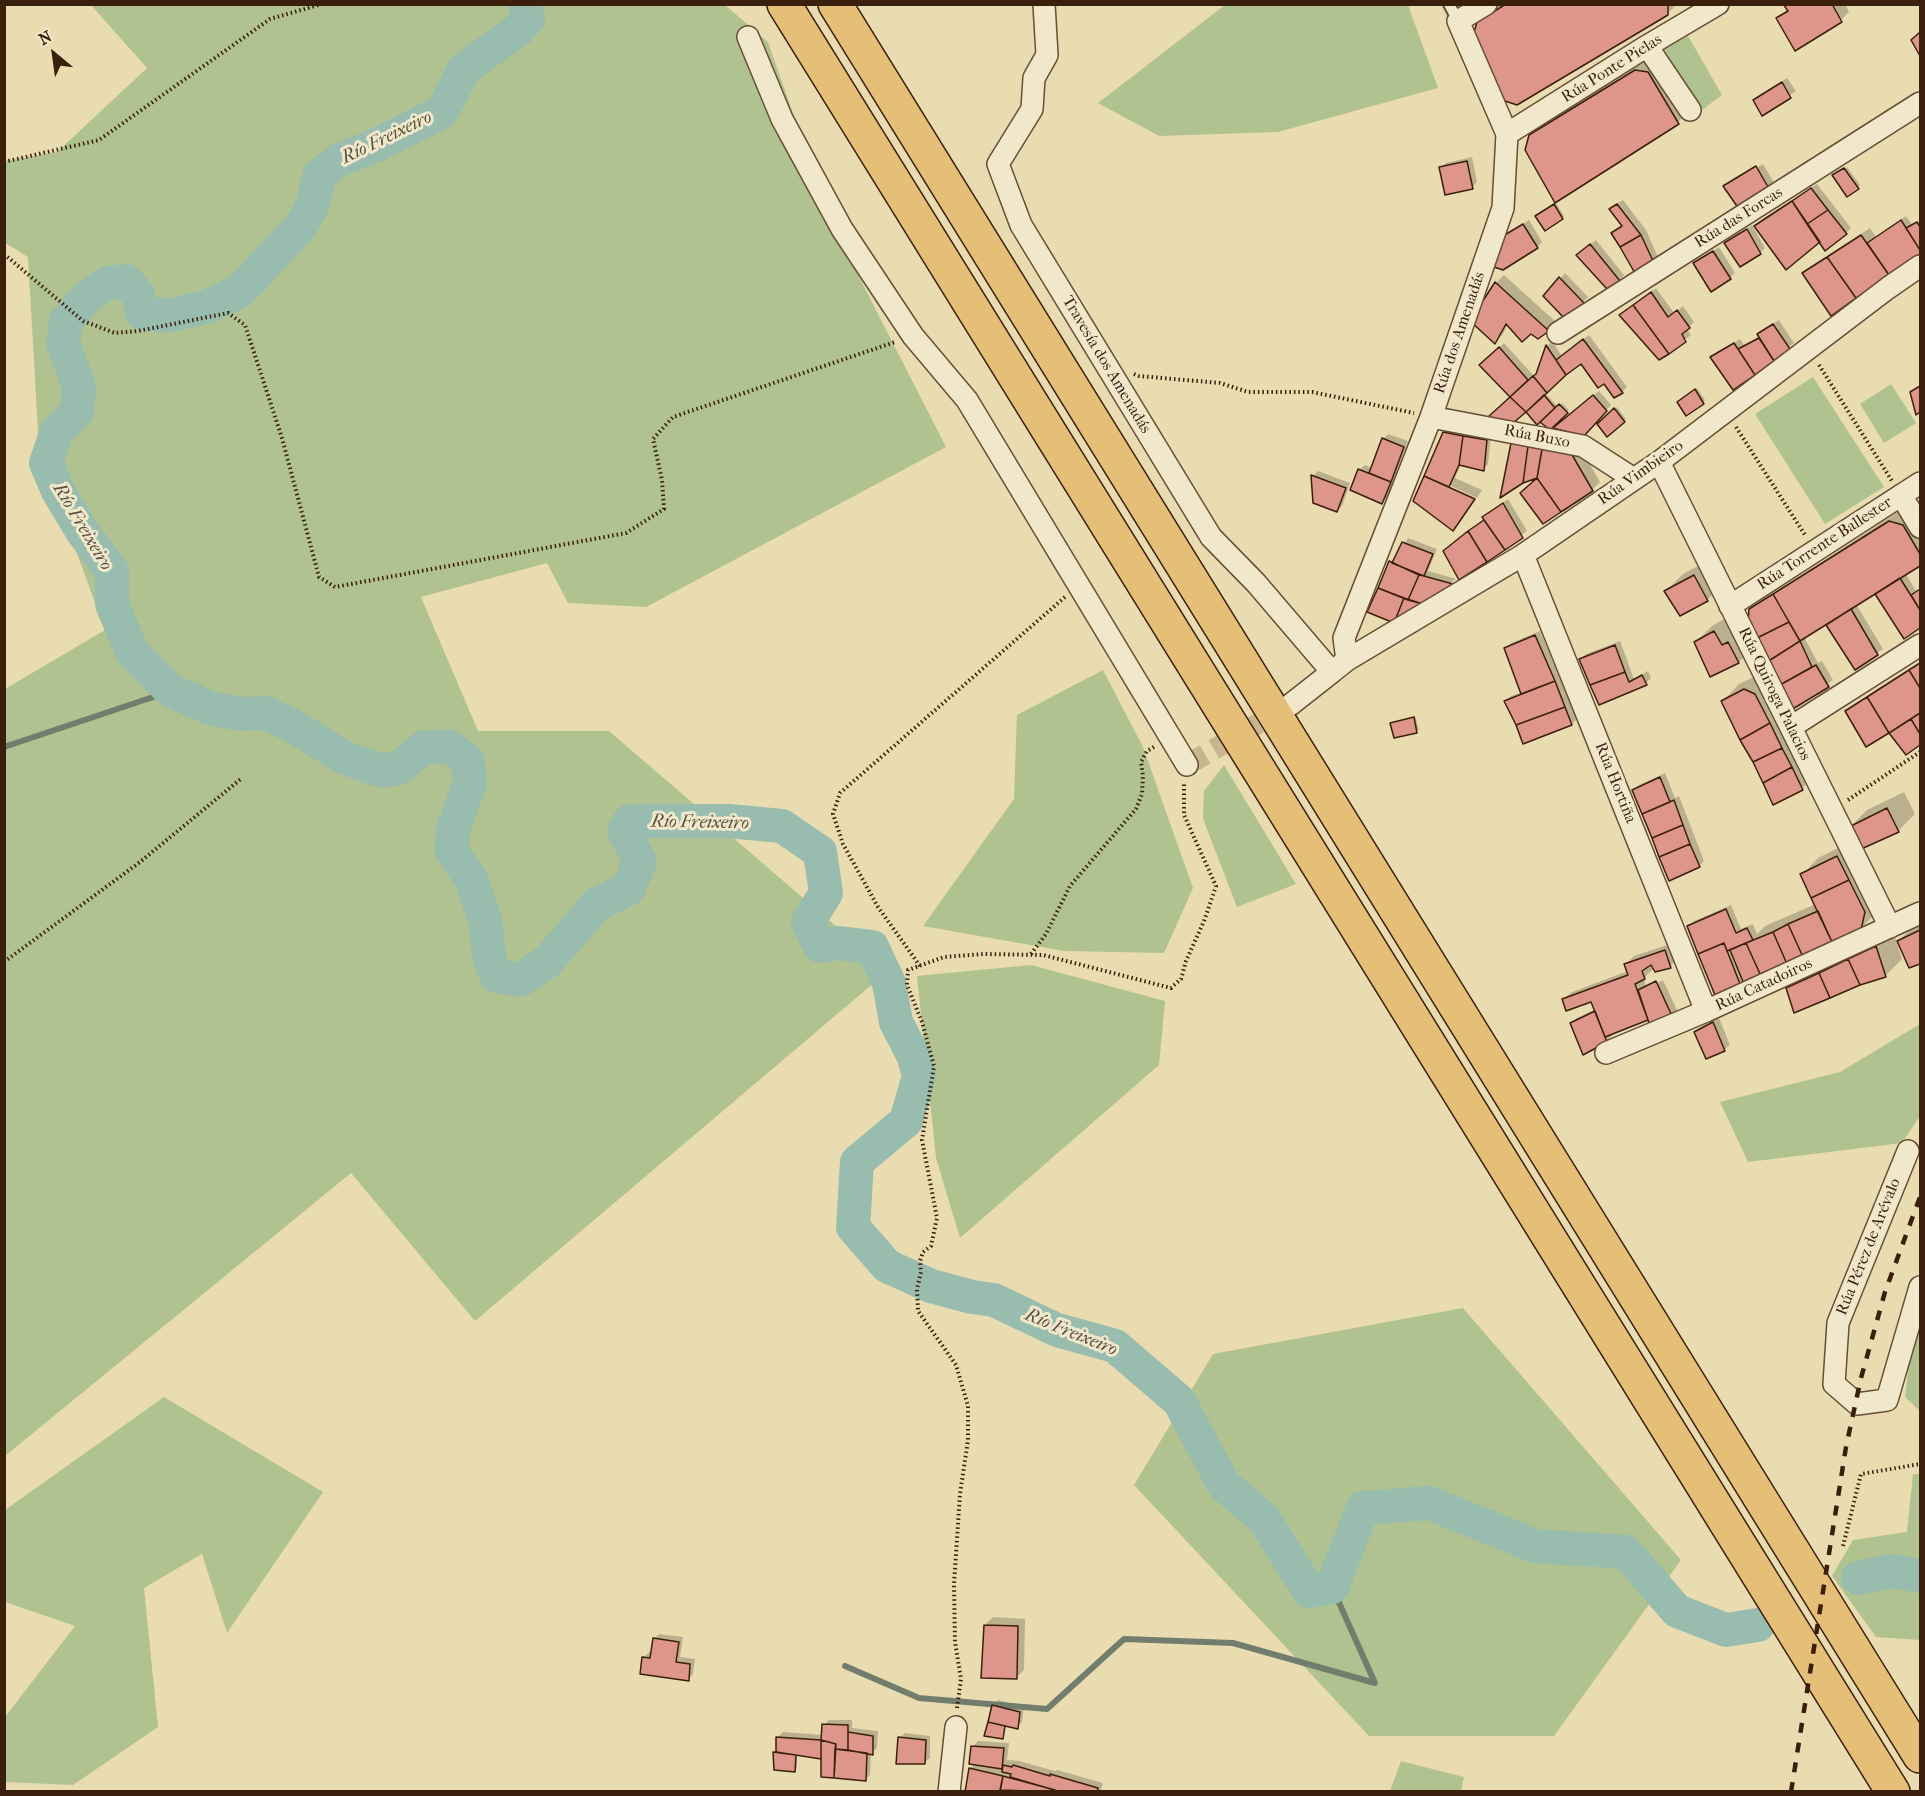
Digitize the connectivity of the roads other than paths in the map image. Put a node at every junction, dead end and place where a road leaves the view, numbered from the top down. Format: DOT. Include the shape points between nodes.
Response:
graph roads {
  1 [pos="770,4"];
  2 [pos="784,4"];
  3 [pos="835,4"];
  4 [pos="1044,4"];
  5 [pos="1486,4"];
  6 [pos="1718,4"];
  7 [pos="1696,10"];
  8 [pos="1453,13"];
  9 [pos="747,37"];
  10 [pos="1647,46"];
  11 [pos="1920,103"];
  12 [pos="1690,110"];
  13 [pos="1507,134"];
  14 [pos="893,182"];
  15 [pos="1920,266"];
  16 [pos="1558,333"];
  17 [pos="1431,417"];
  18 [pos="1659,462"];
  19 [pos="1634,478"];
  20 [pos="1920,483"];
  21 [pos="1901,495"];
  22 [pos="1920,527"];
  23 [pos="1524,555"];
  24 [pos="1730,606"];
  25 [pos="1920,645"];
  26 [pos="1340,666"];
  27 [pos="1290,705"];
  28 [pos="1791,728"];
  29 [pos="1187,765"];
  30 [pos="1920,913"];
  31 [pos="1890,927"];
  32 [pos="1706,1011"];
  33 [pos="1606,1053"];
  34 [pos="1908,1150"];
  35 [pos="1920,1287"];
  36 [pos="956,1727"];
  37 [pos="1920,1756"];
  38 [pos="949,1791"];
  39 [pos="1893,1791"];
  1 -- 14 [label="highway"];
  2 -- 14 [label="highway"];
  3 -- 37 [label="highway"];
  4 -- 26 [label="street, Travesía dos Amenadás" via="1047,55 1034,78 1032,110 998,164 1021,225 1211,537"];
  5 -- 8 [label="street"];
  6 -- 7 [label="street, Rúa Ponte Pielas"];
  7 -- 10 [label="street, Rúa Ponte Pielas"];
  8 -- 13 [label="street, Rúa dos Amenadás"];
  9 -- 29 [label="street" via="782,119 842,229 913,336 967,400"];
  10 -- 12 [label="street"];
  10 -- 13 [label="street, Rúa Ponte Pielas"];
  11 -- 16 [label="street, Rúa das Forcas"];
  13 -- 17 [label="street, Rúa dos Amenadás" via="1503,208"];
  14 -- 39 [label="highway"];
  15 -- 18 [label="street, Rúa Vimbieiro"];
  17 -- 19 [label="street, Rúa Buxo" via="1583,446"];
  17 -- 26 [label="street, Rúa dos Amenadás" via="1344,638"];
  18 -- 19 [label="street, Rúa Vimbieiro"];
  18 -- 24 [label="street, Rúa Quiroga Palacios"];
  19 -- 23 [label="street, Rúa Vimbieiro"];
  20 -- 21 [label="street, Rúa Torrente Ballester"];
  21 -- 22 [label="street"];
  21 -- 24 [label="street, Rúa Torrente Ballester"];
  23 -- 26 [label="street, Rúa Vimbieiro"];
  23 -- 32 [label="street, Rúa Hortiña"];
  24 -- 28 [label="street, Rúa Quiroga Palacios"];
  25 -- 28 [label="street"];
  26 -- 27 [label="street, Rúa Vimbieiro"];
  28 -- 31 [label="street, Rúa Quiroga Palacios"];
  30 -- 31 [label="street, Rúa Catadoiros"];
  31 -- 32 [label="street, Rúa Catadoiros"];
  32 -- 33 [label="street, Rúa Catadoiros"];
  34 -- 35 [label="street, Rúa Pérez de Arévalo" via="1838,1323 1834,1384 1857,1404 1887,1400"];
  36 -- 38 [label="street"];
}
